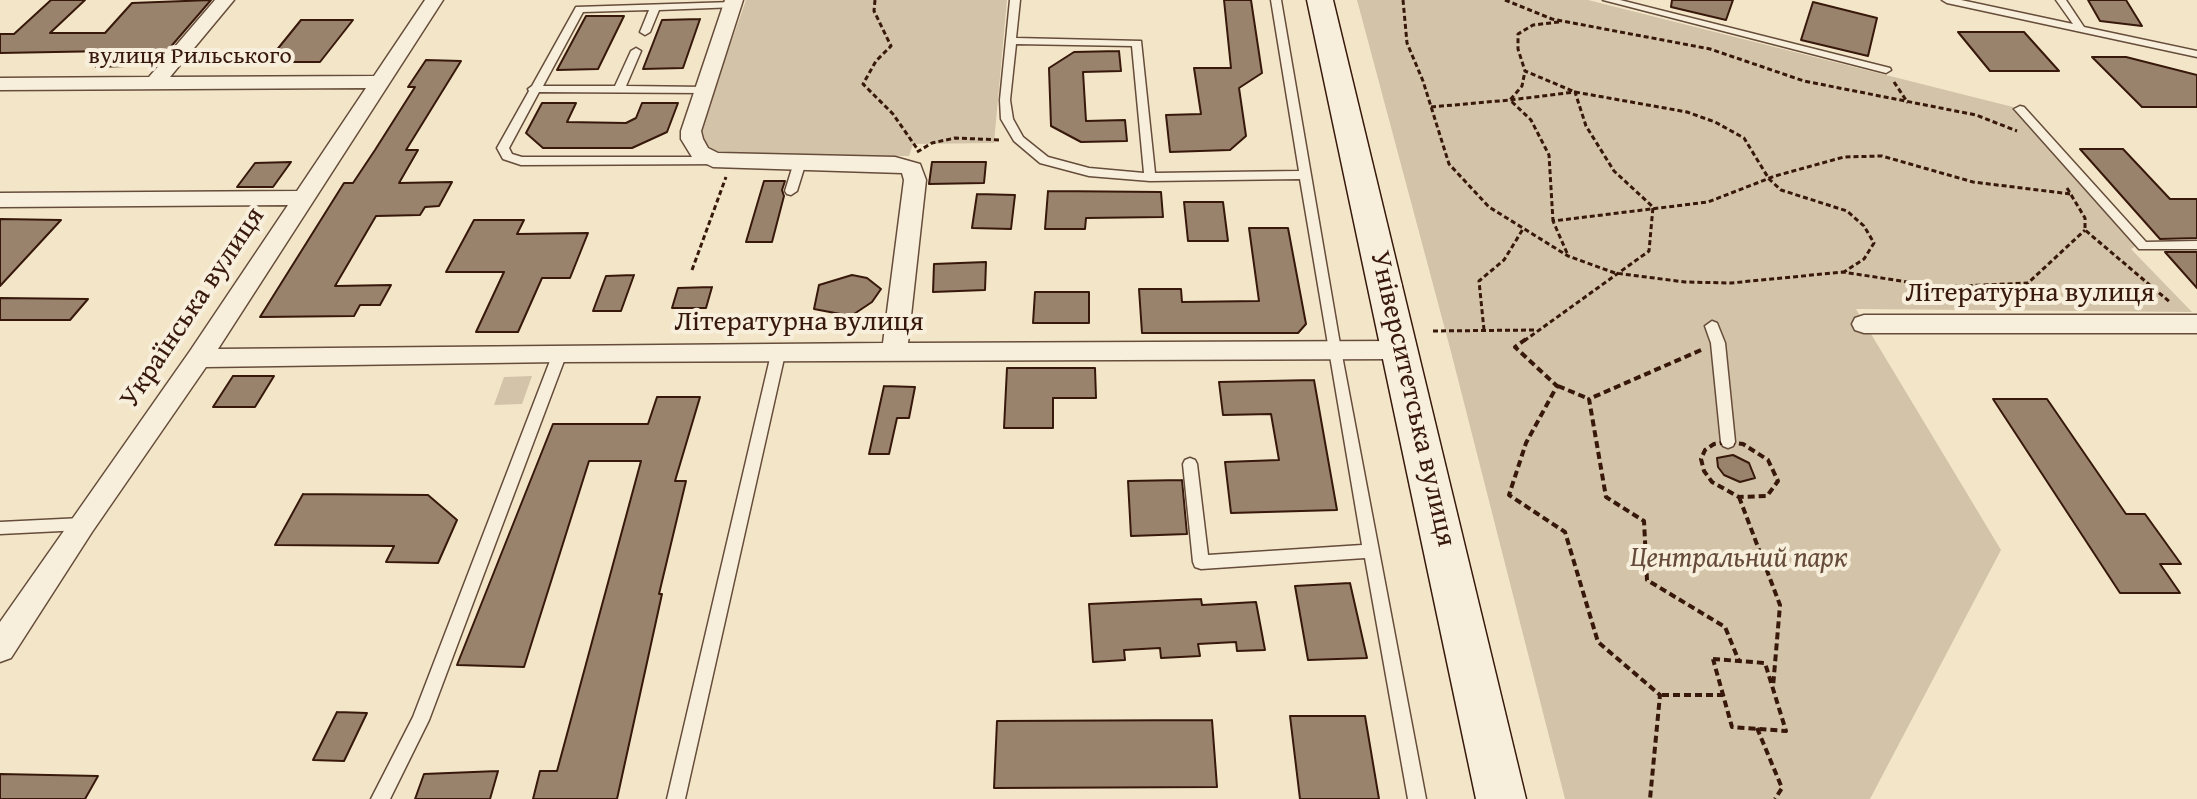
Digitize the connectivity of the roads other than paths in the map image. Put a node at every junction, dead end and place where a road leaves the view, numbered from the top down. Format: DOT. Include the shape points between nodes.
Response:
graph roads {
  1 [pos="225,0"];
  2 [pos="434,0"];
  3 [pos="1015,0"];
  4 [pos="1276,0"];
  5 [pos="1320,0"];
  6 [pos="1608,0"];
  7 [pos="1947,0"];
  8 [pos="2061,0"];
  9 [pos="734,2"];
  10 [pos="656,6"];
  11 [pos="2081,29"];
  12 [pos="645,32"];
  13 [pos="1011,41"];
  14 [pos="636,51"];
  15 [pos="2197,54"];
  16 [pos="1886,70"];
  17 [pos="379,82"];
  18 [pos="0,84"];
  19 [pos="154,84"];
  20 [pos="533,89"];
  21 [pos="619,89"];
  22 [pos="705,90"];
  23 [pos="2020,109"];
  24 [pos="800,162"];
  25 [pos="727,164"];
  26 [pos="1305,175"];
  27 [pos="1150,177"];
  28 [pos="791,191"];
  29 [pos="302,198"];
  30 [pos="0,200"];
  31 [pos="2197,245"];
  32 [pos="1864,324"];
  33 [pos="2196,324"];
  34 [pos="1712,326"];
  35 [pos="1334,350"];
  36 [pos="1401,350"];
  37 [pos="560,353"];
  38 [pos="894,353"];
  39 [pos="778,354"];
  40 [pos="199,358"];
  41 [pos="1728,442"];
  42 [pos="1190,464"];
  43 [pos="82,524"];
  44 [pos="0,528"];
  45 [pos="1371,551"];
  46 [pos="0,648"];
  47 [pos="380,799"];
  48 [pos="676,799"];
  49 [pos="1417,799"];
  50 [pos="1501,799"];
  1 -- 19 [label="street"];
  2 -- 17 [label="street, Українська вулиця"];
  3 -- 13 [label="lane"];
  4 -- 26 [label="lane"];
  5 -- 36 [label="main road, Університетська вулиця"];
  6 -- 16 [label="lane"];
  7 -- 11 [label="lane"];
  8 -- 11 [label="lane"];
  9 -- 10 [label="lane"];
  9 -- 22 [label="street"];
  10 -- 12 [label="lane"];
  10 -- 20 [label="lane" via="580,9"];
  11 -- 15 [label="lane"];
  13 -- 27 [label="lane" via="1006,109 1011,131 1023,144 1059,166"];
  13 -- 27 [label="lane" via="1137,43"];
  14 -- 21 [label="lane"];
  17 -- 19 [label="street, вулиця Рильського"];
  17 -- 29 [label="street, Українська вулиця"];
  18 -- 19 [label="street, вулиця Рильського"];
  20 -- 21 [label="lane"];
  20 -- 25 [label="lane" via="505,141 503,150 511,158"];
  21 -- 22 [label="lane"];
  22 -- 25 [label="street" via="692,139 700,152"];
  23 -- 31 [label="lane" via="2143,246"];
  24 -- 25 [label="street"];
  24 -- 28 [label="lane"];
  24 -- 38 [label="street" via="911,167 915,180"];
  26 -- 27 [label="lane"];
  26 -- 35 [label="lane"];
  29 -- 30 [label="street"];
  29 -- 40 [label="street, Українська вулиця"];
  32 -- 33 [label="street, Літературна вулиця"];
  34 -- 41 [label="lane"];
  35 -- 36 [label="street, Літературна вулиця"];
  35 -- 38 [label="street, Літературна вулиця"];
  35 -- 45 [label="lane"];
  36 -- 50 [label="main road, Університетська вулиця"];
  37 -- 39 [label="street, Літературна вулиця"];
  37 -- 40 [label="street, Літературна вулиця"];
  37 -- 47 [label="lane" via="420,720"];
  38 -- 39 [label="street, Літературна вулиця"];
  39 -- 48 [label="lane"];
  40 -- 43 [label="street, Українська вулиця"];
  42 -- 45 [label="lane" via="1201,562"];
  43 -- 44 [label="lane"];
  43 -- 46 [label="street, Українська вулиця"];
  45 -- 49 [label="lane"];
}
